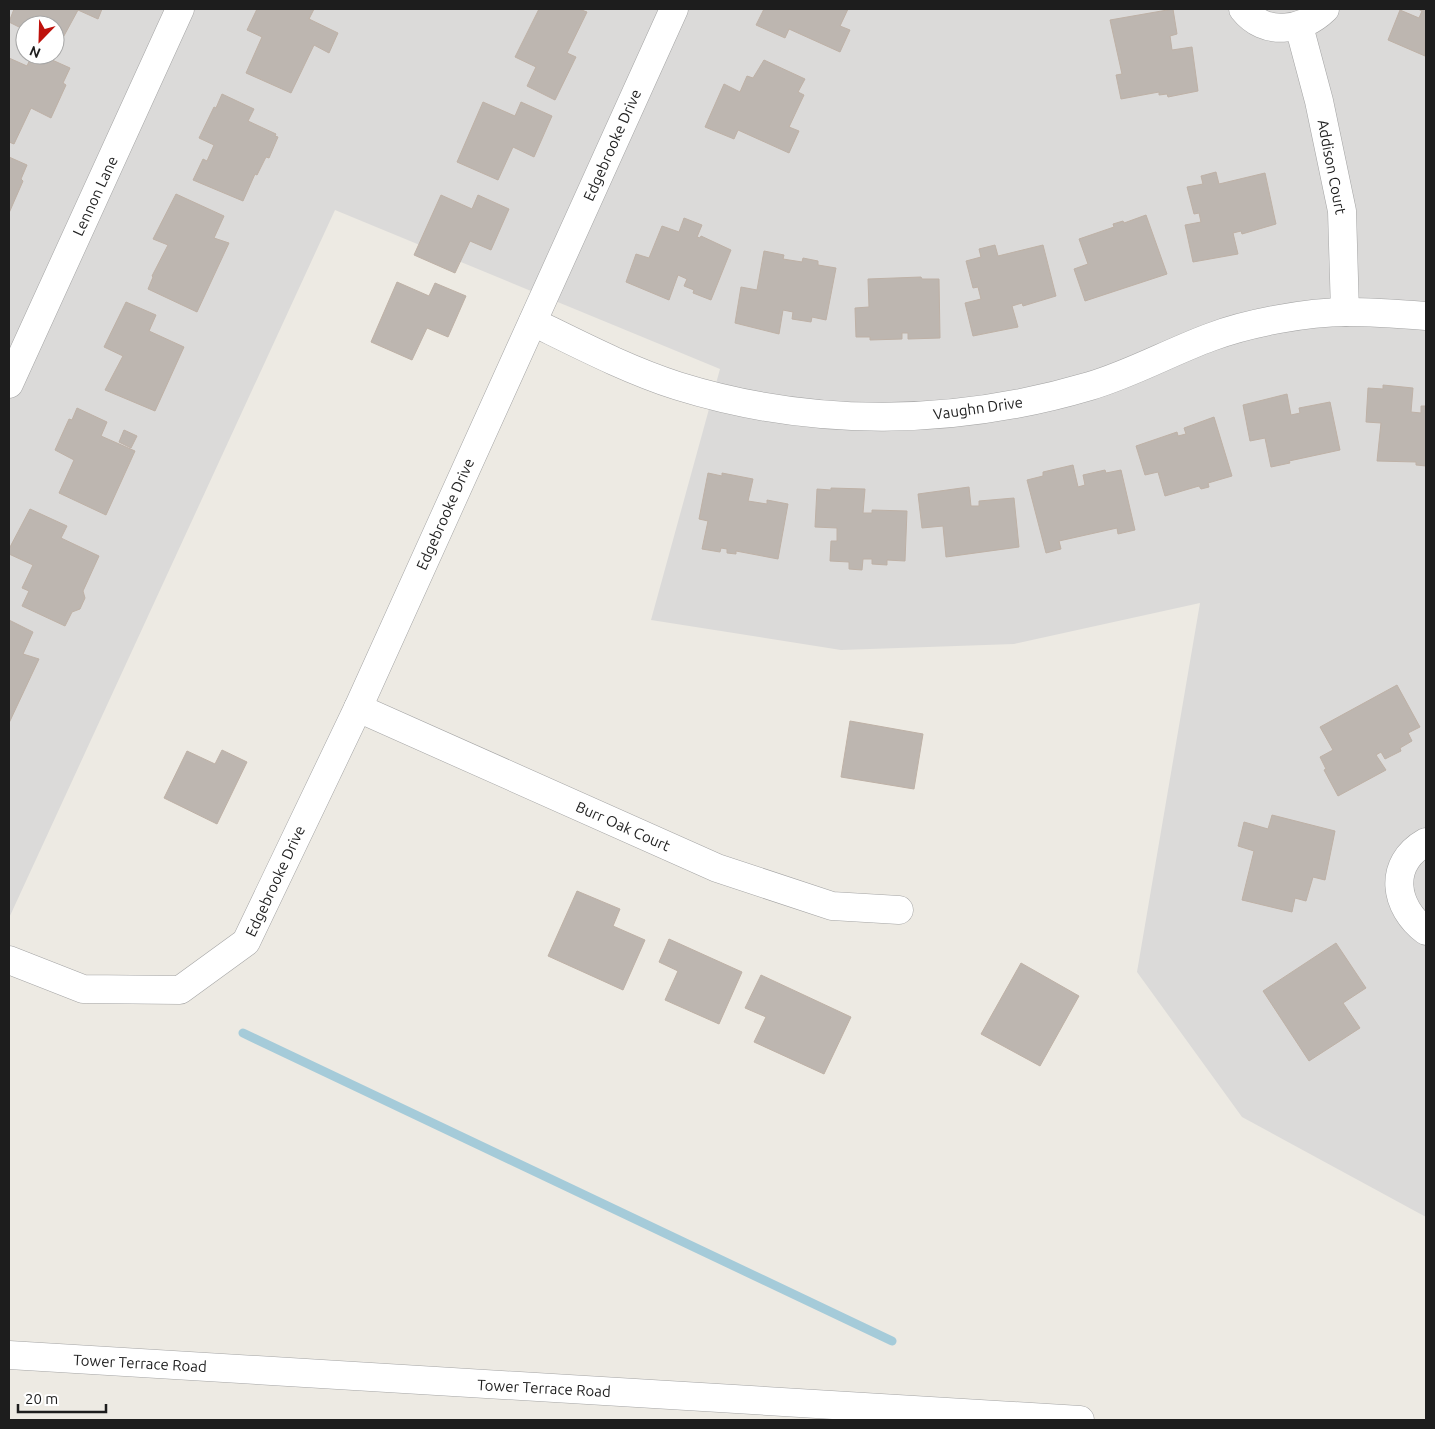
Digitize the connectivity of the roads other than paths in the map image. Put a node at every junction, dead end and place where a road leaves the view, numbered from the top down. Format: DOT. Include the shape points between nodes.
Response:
graph roads {
  1 [pos="180,9"];
  2 [pos="674,9"];
  3 [pos="1244,9"];
  4 [pos="1325,9"];
  5 [pos="1299,26"];
  6 [pos="1345,312"];
  7 [pos="1426,316"];
  8 [pos="533,322"];
  9 [pos="9,384"];
  10 [pos="358,708"];
  11 [pos="1426,842"];
  12 [pos="899,910"];
  13 [pos="1426,931"];
  14 [pos="9,960"];
  15 [pos="9,1355"];
  16 [pos="1080,1420"];
  1 -- 9 [label="street, Lennon Lane"];
  2 -- 8 [label="street, Edgebrooke Drive"];
  3 -- 5 [label="street" via="1263,24 1281,28"];
  4 -- 5 [label="street"];
  5 -- 6 [label="street, Addison Court" via="1319,100 1342,211"];
  6 -- 7 [label="street, Vaughn Drive"];
  6 -- 8 [label="street, Vaughn Drive" via="1279,319 1213,336 1092,385 1019,404 946,414 872,418 796,412 676,385"];
  8 -- 10 [label="street, Edgebrooke Drive"];
  10 -- 12 [label="street, Burr Oak Court" via="717,868 832,906"];
  10 -- 14 [label="street, Edgebrooke Drive" via="246,942 180,990 83,989"];
  11 -- 13 [label="street" via="1407,860 1399,892 1404,908"];
  15 -- 16 [label="street, Tower Terrace Road"];
}
